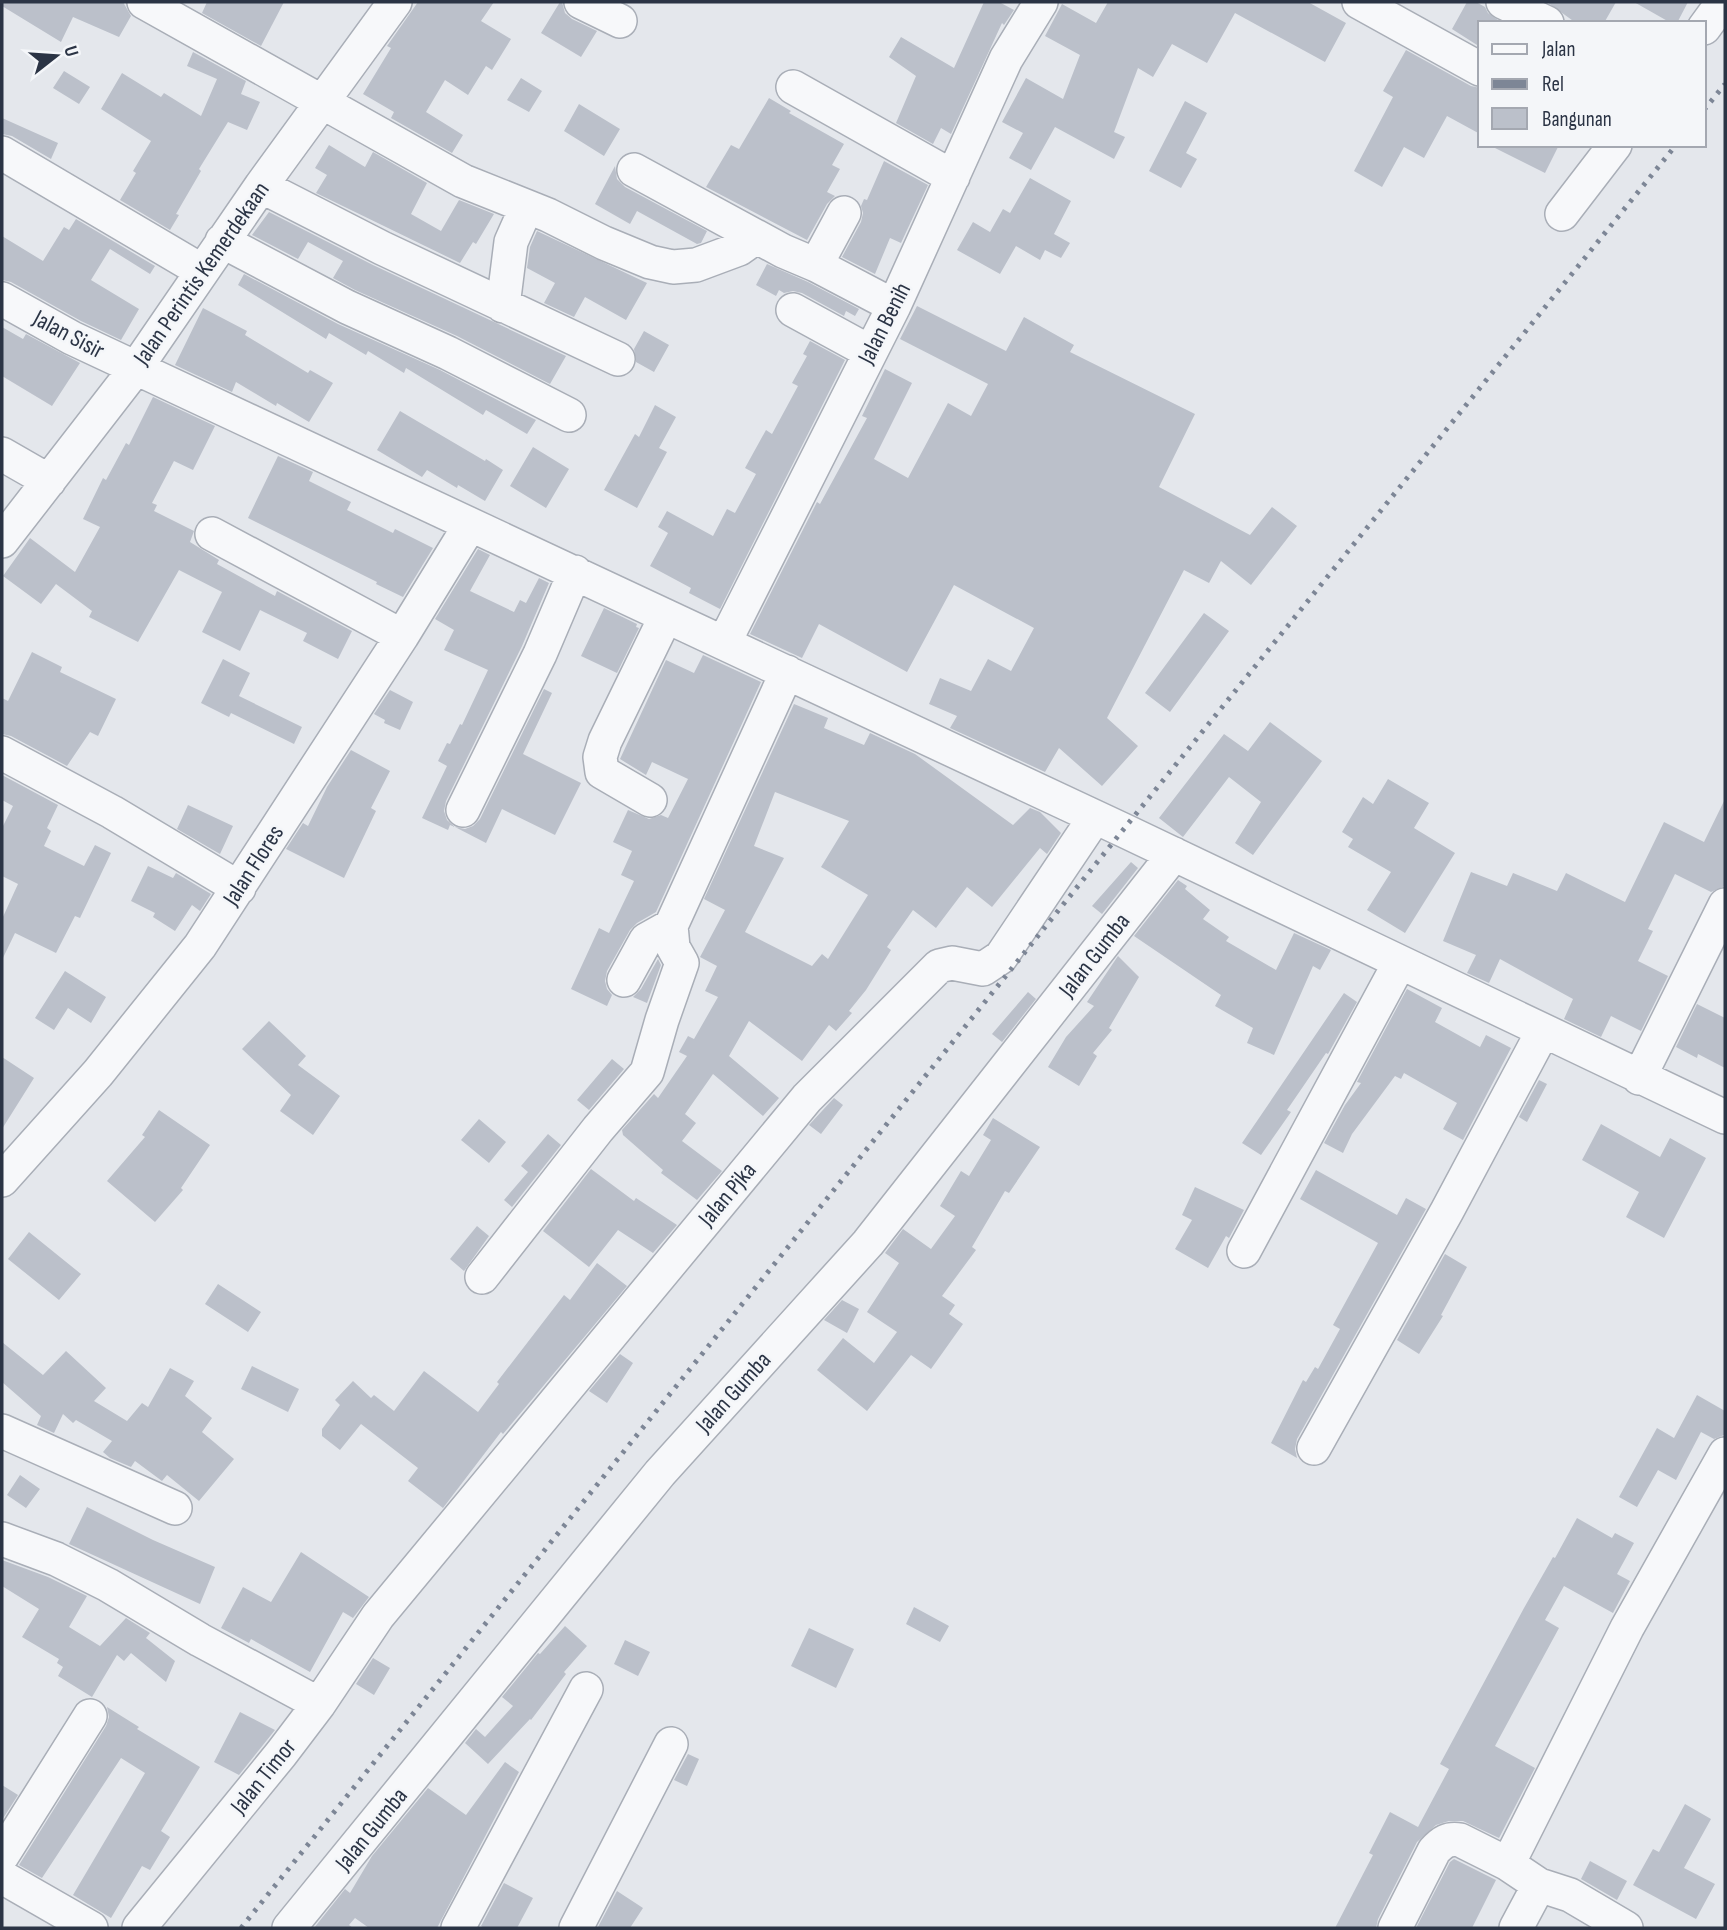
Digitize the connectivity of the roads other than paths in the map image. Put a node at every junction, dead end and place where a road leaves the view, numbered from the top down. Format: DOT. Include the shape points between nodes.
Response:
graph roads {
  1 [pos="144,2"];
  2 [pos="581,2"];
  3 [pos="1041,2"];
  4 [pos="1359,2"];
  5 [pos="1503,2"];
  6 [pos="1724,2"];
  7 [pos="386,5"];
  8 [pos="620,21"];
  9 [pos="1544,21"];
  10 [pos="1706,25"];
  11 [pos="1478,68"];
  12 [pos="793,88"];
  13 [pos="322,103"];
  14 [pos="1613,147"];
  15 [pos="2,152"];
  16 [pos="634,170"];
  17 [pos="953,177"];
  18 [pos="261,186"];
  19 [pos="526,208"];
  20 [pos="844,213"];
  21 [pos="1562,214"];
  22 [pos="756,237"];
  23 [pos="222,241"];
  24 [pos="816,265"];
  25 [pos="202,271"];
  26 [pos="2,299"];
  27 [pos="503,306"];
  28 [pos="894,306"];
  29 [pos="793,310"];
  30 [pos="870,352"];
  31 [pos="618,359"];
  32 [pos="136,368"];
  33 [pos="569,415"];
  34 [pos="2,454"];
  35 [pos="49,481"];
  36 [pos="470,525"];
  37 [pos="212,534"];
  38 [pos="2,541"];
  39 [pos="575,572"];
  40 [pos="666,616"];
  41 [pos="402,636"];
  42 [pos="724,643"];
  43 [pos="787,673"];
  44 [pos="2,753"];
  45 [pos="650,800"];
  46 [pos="463,810"];
  47 [pos="1095,817"];
  48 [pos="1174,854"];
  49 [pos="239,888"];
  50 [pos="1725,905"];
  51 [pos="671,926"];
  52 [pos="1400,962"];
  53 [pos="624,979"];
  54 [pos="1544,1031"];
  55 [pos="1639,1077"];
  56 [pos="1725,1118"];
  57 [pos="2,1180"];
  58 [pos="1244,1251"];
  59 [pos="482,1277"];
  60 [pos="2,1431"];
  61 [pos="1314,1448"];
  62 [pos="1725,1454"];
  63 [pos="175,1508"];
  64 [pos="2,1539"];
  65 [pos="378,1616"];
  66 [pos="586,1689"];
  67 [pos="318,1704"];
  68 [pos="90,1716"];
  69 [pos="671,1744"];
  70 [pos="2,1856"];
  71 [pos="1508,1864"];
  72 [pos="2,1877"];
  73 [pos="1539,1885"];
  74 [pos="91,1928"];
  75 [pos="139,1928"];
  76 [pos="289,1928"];
  77 [pos="458,1928"];
  78 [pos="576,1928"];
  79 [pos="1395,1928"];
  80 [pos="1516,1928"];
  81 [pos="1626,1928"];
  1 -- 13 [label="street"];
  2 -- 8 [label="street"];
  3 -- 17 [label="street, Jalan Benih" via="1006,59"];
  4 -- 11 [label="street"];
  5 -- 9 [label="street"];
  6 -- 10 [label="street"];
  7 -- 13 [label="street, Jalan Perintis Kemerdekaan"];
  12 -- 17 [label="street"];
  13 -- 18 [label="street, Jalan Perintis Kemerdekaan"];
  13 -- 19 [label="street" via="463,181"];
  14 -- 21 [label="street"];
  15 -- 25 [label="street"];
  16 -- 22 [label="street"];
  17 -- 28 [label="street, Jalan Benih"];
  18 -- 23 [label="street, Jalan Perintis Kemerdekaan"];
  18 -- 27 [label="street"];
  19 -- 22 [label="street" via="650,262 673,267 696,265 739,249"];
  19 -- 27 [label="street" via="511,242"];
  20 -- 24 [label="street"];
  22 -- 24 [label="street"];
  23 -- 25 [label="street, Jalan Perintis Kemerdekaan"];
  23 -- 33 [label="street"];
  24 -- 28 [label="street"];
  25 -- 32 [label="street, Jalan Perintis Kemerdekaan"];
  26 -- 32 [label="street, Jalan Sisir"];
  27 -- 31 [label="street"];
  28 -- 30 [label="street, Jalan Benih"];
  29 -- 30 [label="street"];
  30 -- 42 [label="street, Jalan Benih"];
  32 -- 35 [label="street, Jalan Perintis Kemerdekaan"];
  32 -- 36 [label="street, Jalan Sisir"];
  34 -- 35 [label="street"];
  35 -- 38 [label="street, Jalan Perintis Kemerdekaan"];
  36 -- 39 [label="street, Jalan Sisir"];
  36 -- 41 [label="street, Jalan Flores"];
  37 -- 41 [label="street"];
  39 -- 40 [label="street, Jalan Sisir"];
  39 -- 46 [label="street"];
  40 -- 42 [label="street, Jalan Sisir"];
  40 -- 45 [label="street" via="600,757 602,772"];
  41 -- 49 [label="street, Jalan Flores"];
  42 -- 43 [label="street, Jalan Sisir"];
  43 -- 47 [label="street, Jalan Sisir"];
  43 -- 51 [label="street"];
  44 -- 49 [label="street"];
  47 -- 48 [label="street, Jalan Sisir"];
  47 -- 65 [label="street, Jalan Pjka" via="1001,957 983,969 952,963 939,966 807,1098"];
  48 -- 52 [label="street, Jalan Sisir"];
  48 -- 76 [label="street, Jalan Gumba" via="868,1243 660,1474"];
  49 -- 57 [label="street, Jalan Flores" via="201,946 98,1073"];
  50 -- 55 [label="street"];
  51 -- 53 [label="street" via="646,940"];
  51 -- 59 [label="street" via="673,947 682,963 648,1072"];
  52 -- 54 [label="street, Jalan Sisir"];
  52 -- 58 [label="street"];
  54 -- 55 [label="street, Jalan Sisir"];
  54 -- 61 [label="street"];
  55 -- 56 [label="street, Jalan Sisir"];
  60 -- 63 [label="street"];
  62 -- 71 [label="street" via="1627,1629"];
  64 -- 67 [label="street" via="108,1584"];
  65 -- 67 [label="street, Jalan Timor"];
  66 -- 77 [label="street"];
  67 -- 75 [label="street, Jalan Timor"];
  68 -- 70 [label="street"];
  69 -- 78 [label="street"];
  71 -- 73 [label="street"];
  71 -- 79 [label="street" via="1460,1840 1440,1844"];
  72 -- 74 [label="street"];
  73 -- 80 [label="street"];
  73 -- 81 [label="street" via="1570,1895"];
}
